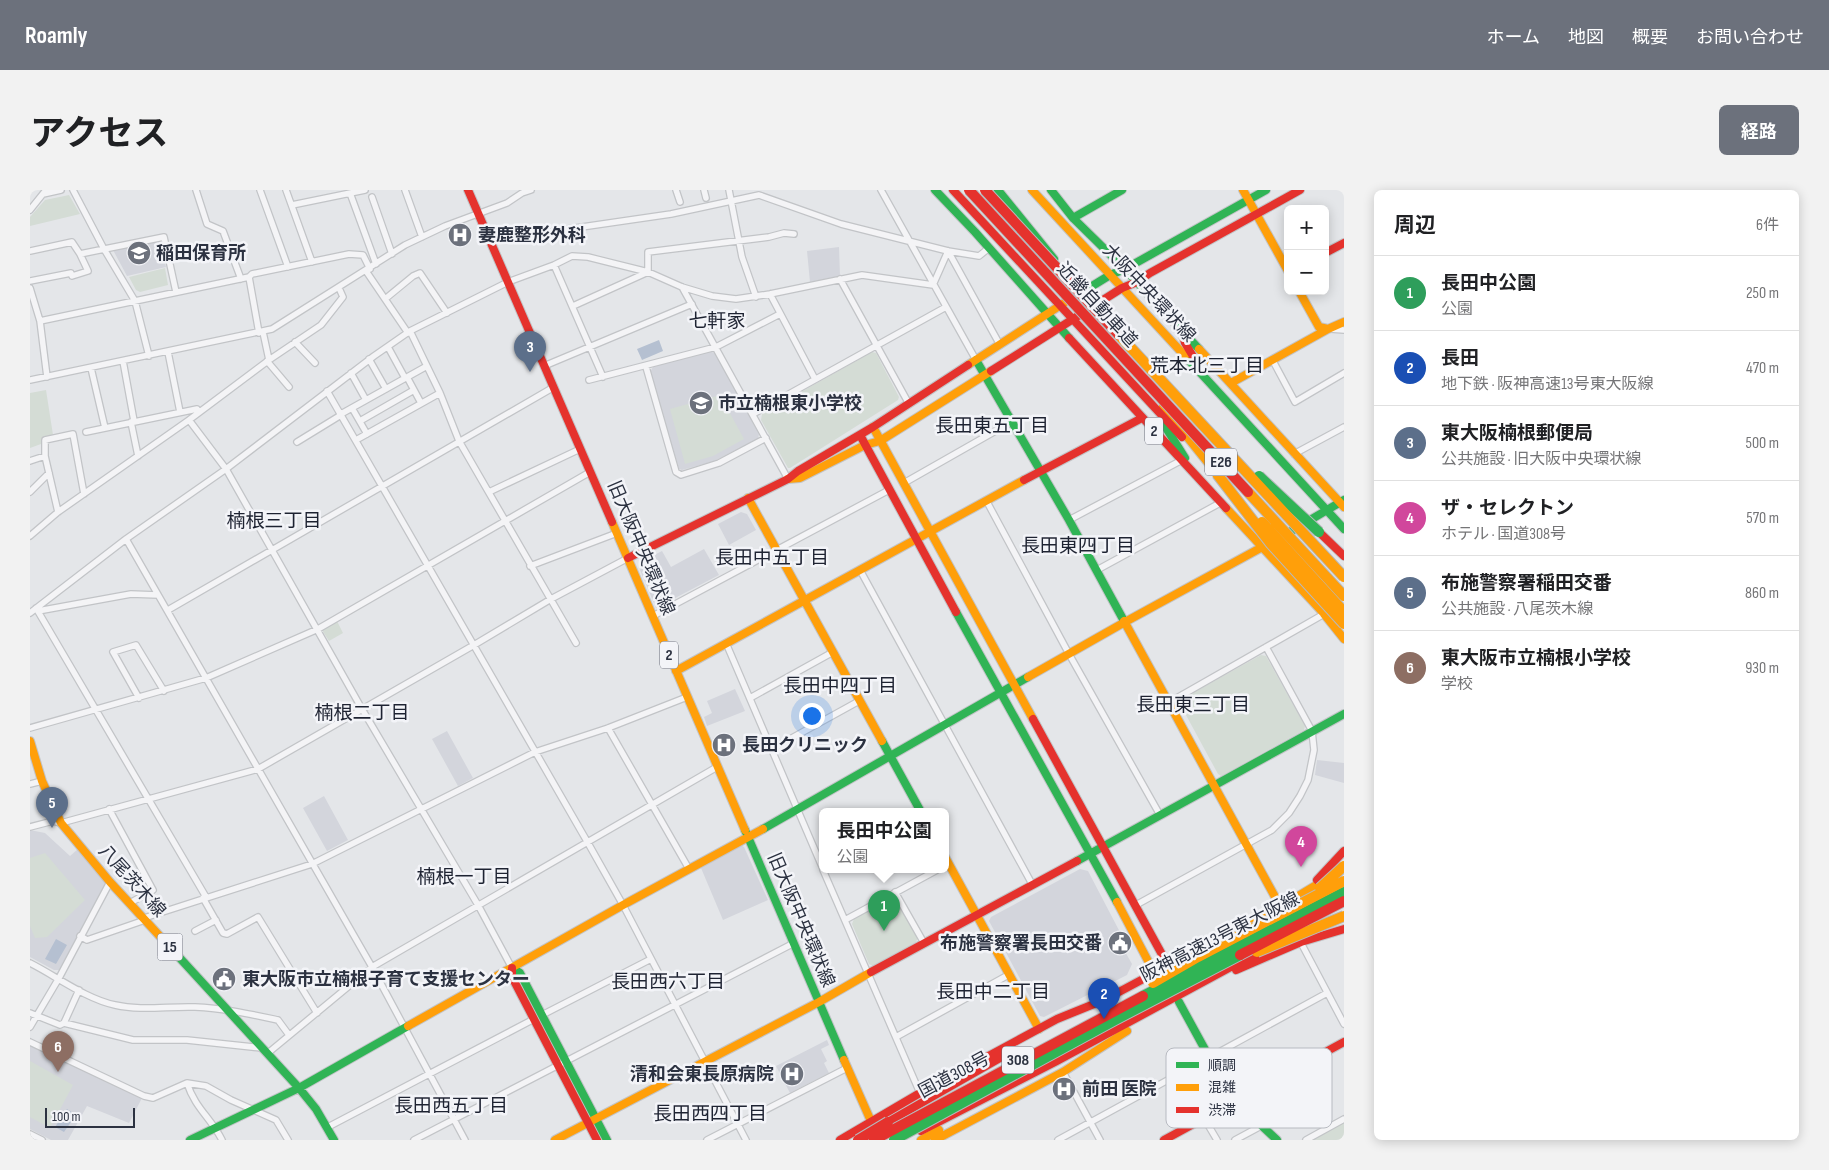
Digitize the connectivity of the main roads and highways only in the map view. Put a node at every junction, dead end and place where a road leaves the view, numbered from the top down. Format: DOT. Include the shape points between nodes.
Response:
graph roads {
  1 [pos="468,190"];
  2 [pos="935,190"];
  3 [pos="969,190"];
  4 [pos="985,190"];
  5 [pos="998,190"];
  6 [pos="1032,190"];
  7 [pos="1050,190"];
  8 [pos="1122,190"];
  9 [pos="1243,190"];
  10 [pos="1266,190"];
  11 [pos="1300,190"];
  12 [pos="953,191"];
  13 [pos="1248,200"];
  14 [pos="1256,214"];
  15 [pos="1073,218"];
  16 [pos="1344,243"];
  17 [pos="1329,252"];
  18 [pos="1284,264"];
  19 [pos="1125,269"];
  20 [pos="1110,275"];
  21 [pos="1066,277"];
  22 [pos="1137,282"];
  23 [pos="1122,288"];
  24 [pos="1301,295"];
  25 [pos="1060,305"];
  26 [pos="1046,314"];
  27 [pos="1072,318"];
  28 [pos="1344,322"];
  29 [pos="1058,327"];
  30 [pos="1097,329"];
  31 [pos="1328,329"];
  32 [pos="1181,330"];
  33 [pos="976,360"];
  34 [pos="986,373"];
  35 [pos="1204,377"];
  36 [pos="1231,383"];
  37 [pos="1150,402"];
  38 [pos="1142,418"];
  39 [pos="1205,426"];
  40 [pos="873,428"];
  41 [pos="863,440"];
  42 [pos="880,440"];
  43 [pos="1042,471"];
  44 [pos="1217,474"];
  45 [pos="1198,477"];
  46 [pos="748,498"];
  47 [pos="1343,503"];
  48 [pos="1327,510"];
  49 [pos="1344,529"];
  50 [pos="931,532"];
  51 [pos="916,540"];
  52 [pos="1276,540"];
  53 [pos="1262,547"];
  54 [pos="1344,556"];
  55 [pos="628,558"];
  56 [pos="1344,577"];
  57 [pos="1344,596"];
  58 [pos="804,600"];
  59 [pos="1344,613"];
  60 [pos="1324,614"];
  61 [pos="1125,622"];
  62 [pos="1344,624"];
  63 [pos="1344,634"];
  64 [pos="1344,639"];
  65 [pos="676,671"];
  66 [pos="1015,685"];
  67 [pos="1001,693"];
  68 [pos="1344,714"];
  69 [pos="30,740"];
  70 [pos="890,757"];
  71 [pos="1214,785"];
  72 [pos="919,808"];
  73 [pos="748,837"];
  74 [pos="1104,847"];
  75 [pos="1344,851"];
  76 [pos="1090,854"];
  77 [pos="949,867"];
  78 [pos="1344,867"];
  79 [pos="1344,875"];
  80 [pos="1344,880"];
  81 [pos="1344,892"];
  82 [pos="1295,898"];
  83 [pos="1344,901"];
  84 [pos="1285,907"];
  85 [pos="977,914"];
  86 [pos="1344,914"];
  87 [pos="1344,930"];
  88 [pos="1299,940"];
  89 [pos="1169,965"];
  90 [pos="512,968"];
  91 [pos="1154,973"];
  92 [pos="1174,976"];
  93 [pos="1160,983"];
  94 [pos="1177,998"];
  95 [pos="1104,1000"];
  96 [pos="819,1002"];
  97 [pos="1113,1016"];
  98 [pos="1039,1029"];
  99 [pos="1117,1036"];
  100 [pos="1344,1042"];
  101 [pos="1205,1048"];
  102 [pos="1332,1048"];
  103 [pos="299,1088"];
  104 [pos="592,1120"];
  105 [pos="870,1121"];
  106 [pos="1187,1128"];
  107 [pos="1263,1128"];
  108 [pos="905,1136"];
  109 [pos="876,1138"];
  110 [pos="938,1139"];
  111 [pos="192,1140"];
  112 [pos="334,1140"];
  113 [pos="555,1140"];
  114 [pos="597,1140"];
  115 [pos="607,1140"];
  116 [pos="840,1140"];
  117 [pos="858,1140"];
  118 [pos="865,1140"];
  119 [pos="895,1140"];
  120 [pos="921,1140"];
  121 [pos="1166,1140"];
  122 [pos="1277,1140"];
  1 -- 55 [label="main road, 旧大阪中央環状線 / 2"];
  2 -- 26 [label="main road, 2"];
  3 -- 30 [label="main road, 近畿自動車道 / E26, bridge"];
  4 -- 21 [label="main road, 近畿自動車道 / E26, bridge"];
  5 -- 21 [label="main road, bridge"];
  6 -- 20 [label="main road, 大阪中央環状線"];
  7 -- 15 [label="main road"];
  8 -- 15 [label="main road"];
  9 -- 13 [label="main road"];
  10 -- 13 [label="main road"];
  11 -- 14 [label="main road"];
  12 -- 25 [label="main road, 2"];
  13 -- 14 [label="main road"];
  13 -- 19 [label="main road"];
  14 -- 18 [label="main road"];
  14 -- 22 [label="main road"];
  15 -- 19 [label="main road"];
  16 -- 17 [label="main road"];
  19 -- 20 [label="main road"];
  19 -- 22 [label="main road"];
  20 -- 23 [label="main road, 大阪中央環状線"];
  20 -- 25 [label="main road"];
  21 -- 39 [label="main road, 近畿自動車道 / E26, bridge"];
  22 -- 23 [label="main road"];
  22 -- 32 [label="main road"];
  23 -- 27 [label="main road"];
  23 -- 35 [label="main road, 大阪中央環状線"];
  24 -- 31 [label="main road" via="1319,327"];
  25 -- 26 [label="main road"];
  25 -- 27 [label="main road, 2"];
  26 -- 29 [label="main road, 2"];
  26 -- 33 [label="main road"];
  27 -- 29 [label="main road"];
  27 -- 37 [label="main road, 2"];
  28 -- 31 [label="main road"];
  29 -- 34 [label="main road"];
  29 -- 38 [label="main road, 2"];
  30 -- 44 [label="main road, bridge"];
  30 -- 57 [label="main road, 近畿自動車道 / E26, bridge"];
  31 -- 36 [label="main road"];
  32 -- 35 [label="main road"];
  32 -- 36 [label="main road"];
  33 -- 34 [label="main road"];
  33 -- 40 [label="main road"];
  34 -- 42 [label="main road"];
  34 -- 43 [label="main road"];
  35 -- 48 [label="main road, 大阪中央環状線"];
  36 -- 47 [label="main road"];
  37 -- 45 [label="main road"];
  37 -- 52 [label="main road, 2"];
  38 -- 43 [label="main road"];
  38 -- 45 [label="main road, 2"];
  39 -- 54 [label="main road, bridge"];
  39 -- 56 [label="main road, 近畿自動車道 / E26, bridge"];
  40 -- 41 [label="main road"];
  40 -- 42 [label="main road"];
  41 -- 42 [label="main road"];
  41 -- 46 [label="main road"];
  41 -- 51 [label="main road"];
  42 -- 50 [label="main road"];
  43 -- 50 [label="main road"];
  43 -- 61 [label="main road"];
  44 -- 59 [label="main road, bridge"];
  44 -- 62 [label="main road, bridge" via="1271,544"];
  45 -- 53 [label="main road, 2"];
  46 -- 55 [label="main road"];
  46 -- 58 [label="main road"];
  47 -- 48 [label="main road"];
  48 -- 49 [label="main road, 大阪中央環状線"];
  48 -- 52 [label="main road"];
  50 -- 51 [label="main road"];
  50 -- 66 [label="main road"];
  51 -- 58 [label="main road"];
  51 -- 67 [label="main road"];
  52 -- 53 [label="main road"];
  52 -- 59 [label="main road, 2"];
  53 -- 60 [label="main road, 2"];
  53 -- 61 [label="main road"];
  55 -- 65 [label="main road, 旧大阪中央環状線 / 2"];
  58 -- 65 [label="main road"];
  58 -- 70 [label="main road"];
  60 -- 63 [label="main road, 2"];
  60 -- 64 [label="main road"];
  61 -- 66 [label="main road"];
  61 -- 71 [label="main road"];
  65 -- 73 [label="main road, 旧大阪中央環状線 / 2"];
  66 -- 67 [label="main road"];
  66 -- 74 [label="main road"];
  67 -- 70 [label="main road"];
  67 -- 76 [label="main road"];
  68 -- 71 [label="main road"];
  69 -- 103 [label="main road, 八尾茨木線 / 15" via="42,781 61,823 110,882"];
  70 -- 72 [label="main road"];
  70 -- 73 [label="main road"];
  71 -- 74 [label="main road"];
  71 -- 84 [label="main road"];
  73 -- 90 [label="main road"];
  73 -- 96 [label="main road, 旧大阪中央環状線 / 2"];
  74 -- 76 [label="main road"];
  74 -- 89 [label="main road"];
  75 -- 82 [label="main road" via="1328,870"];
  76 -- 85 [label="main road"];
  76 -- 91 [label="main road"];
  77 -- 85 [label="main road"];
  78 -- 82 [label="main road, 308"];
  78 -- 84 [label="main road, bridge" via="1322,887"];
  79 -- 92 [label="main road, 国道308号 / 308" via="1286,915"];
  80 -- 84 [label="main road, bridge"];
  81 -- 97 [label="main road, 阪神高速13号東大阪線, bridge"];
  82 -- 84 [label="main road, 308"];
  83 -- 97 [label="main road, 阪神高速13号東大阪線, bridge"];
  84 -- 89 [label="main road, 308"];
  84 -- 97 [label="main road, bridge" via="1169,973"];
  85 -- 96 [label="main road"];
  85 -- 98 [label="main road"];
  86 -- 88 [label="main road, 308"];
  86 -- 94 [label="main road, 国道308号 / 308" via="1295,933"];
  86 -- 97 [label="main road, bridge"];
  87 -- 88 [label="main road"];
  88 -- 94 [label="main road, 308"];
  89 -- 91 [label="main road, 308"];
  89 -- 92 [label="main road"];
  90 -- 103 [label="main road"];
  90 -- 104 [label="main road" via="512,977 538,1017"];
  91 -- 93 [label="main road"];
  91 -- 95 [label="main road, 308"];
  92 -- 93 [label="main road, 国道308号 / 308"];
  92 -- 94 [label="main road"];
  93 -- 94 [label="main road"];
  93 -- 109 [label="main road, 国道308号 / 308"];
  94 -- 99 [label="main road, 308"];
  94 -- 101 [label="main road"];
  94 -- 108 [label="main road, 国道308号 / 308"];
  95 -- 98 [label="main road, 308"];
  95 -- 117 [label="main road, bridge"];
  96 -- 104 [label="main road"];
  96 -- 105 [label="main road, 旧大阪中央環状線 / 2"];
  97 -- 108 [label="main road, 阪神高速13号東大阪線, bridge"];
  97 -- 109 [label="main road, 阪神高速13号東大阪線, bridge"];
  98 -- 105 [label="main road, 308"];
  99 -- 110 [label="main road, 308" via="1063,1072"];
  99 -- 120 [label="main road"];
  100 -- 102 [label="main road"];
  103 -- 111 [label="main road"];
  103 -- 112 [label="main road, 八尾茨木線 / 15"];
  104 -- 113 [label="main road"];
  104 -- 114 [label="main road"];
  104 -- 115 [label="main road"];
  105 -- 109 [label="main road, 旧大阪中央環状線 / 2"];
  105 -- 116 [label="main road, 308"];
  106 -- 121 [label="main road"];
  107 -- 122 [label="main road"];
  108 -- 119 [label="main road, 阪神高速13号東大阪線, bridge"];
  109 -- 118 [label="main road, 国道308号 / 308"];
}
